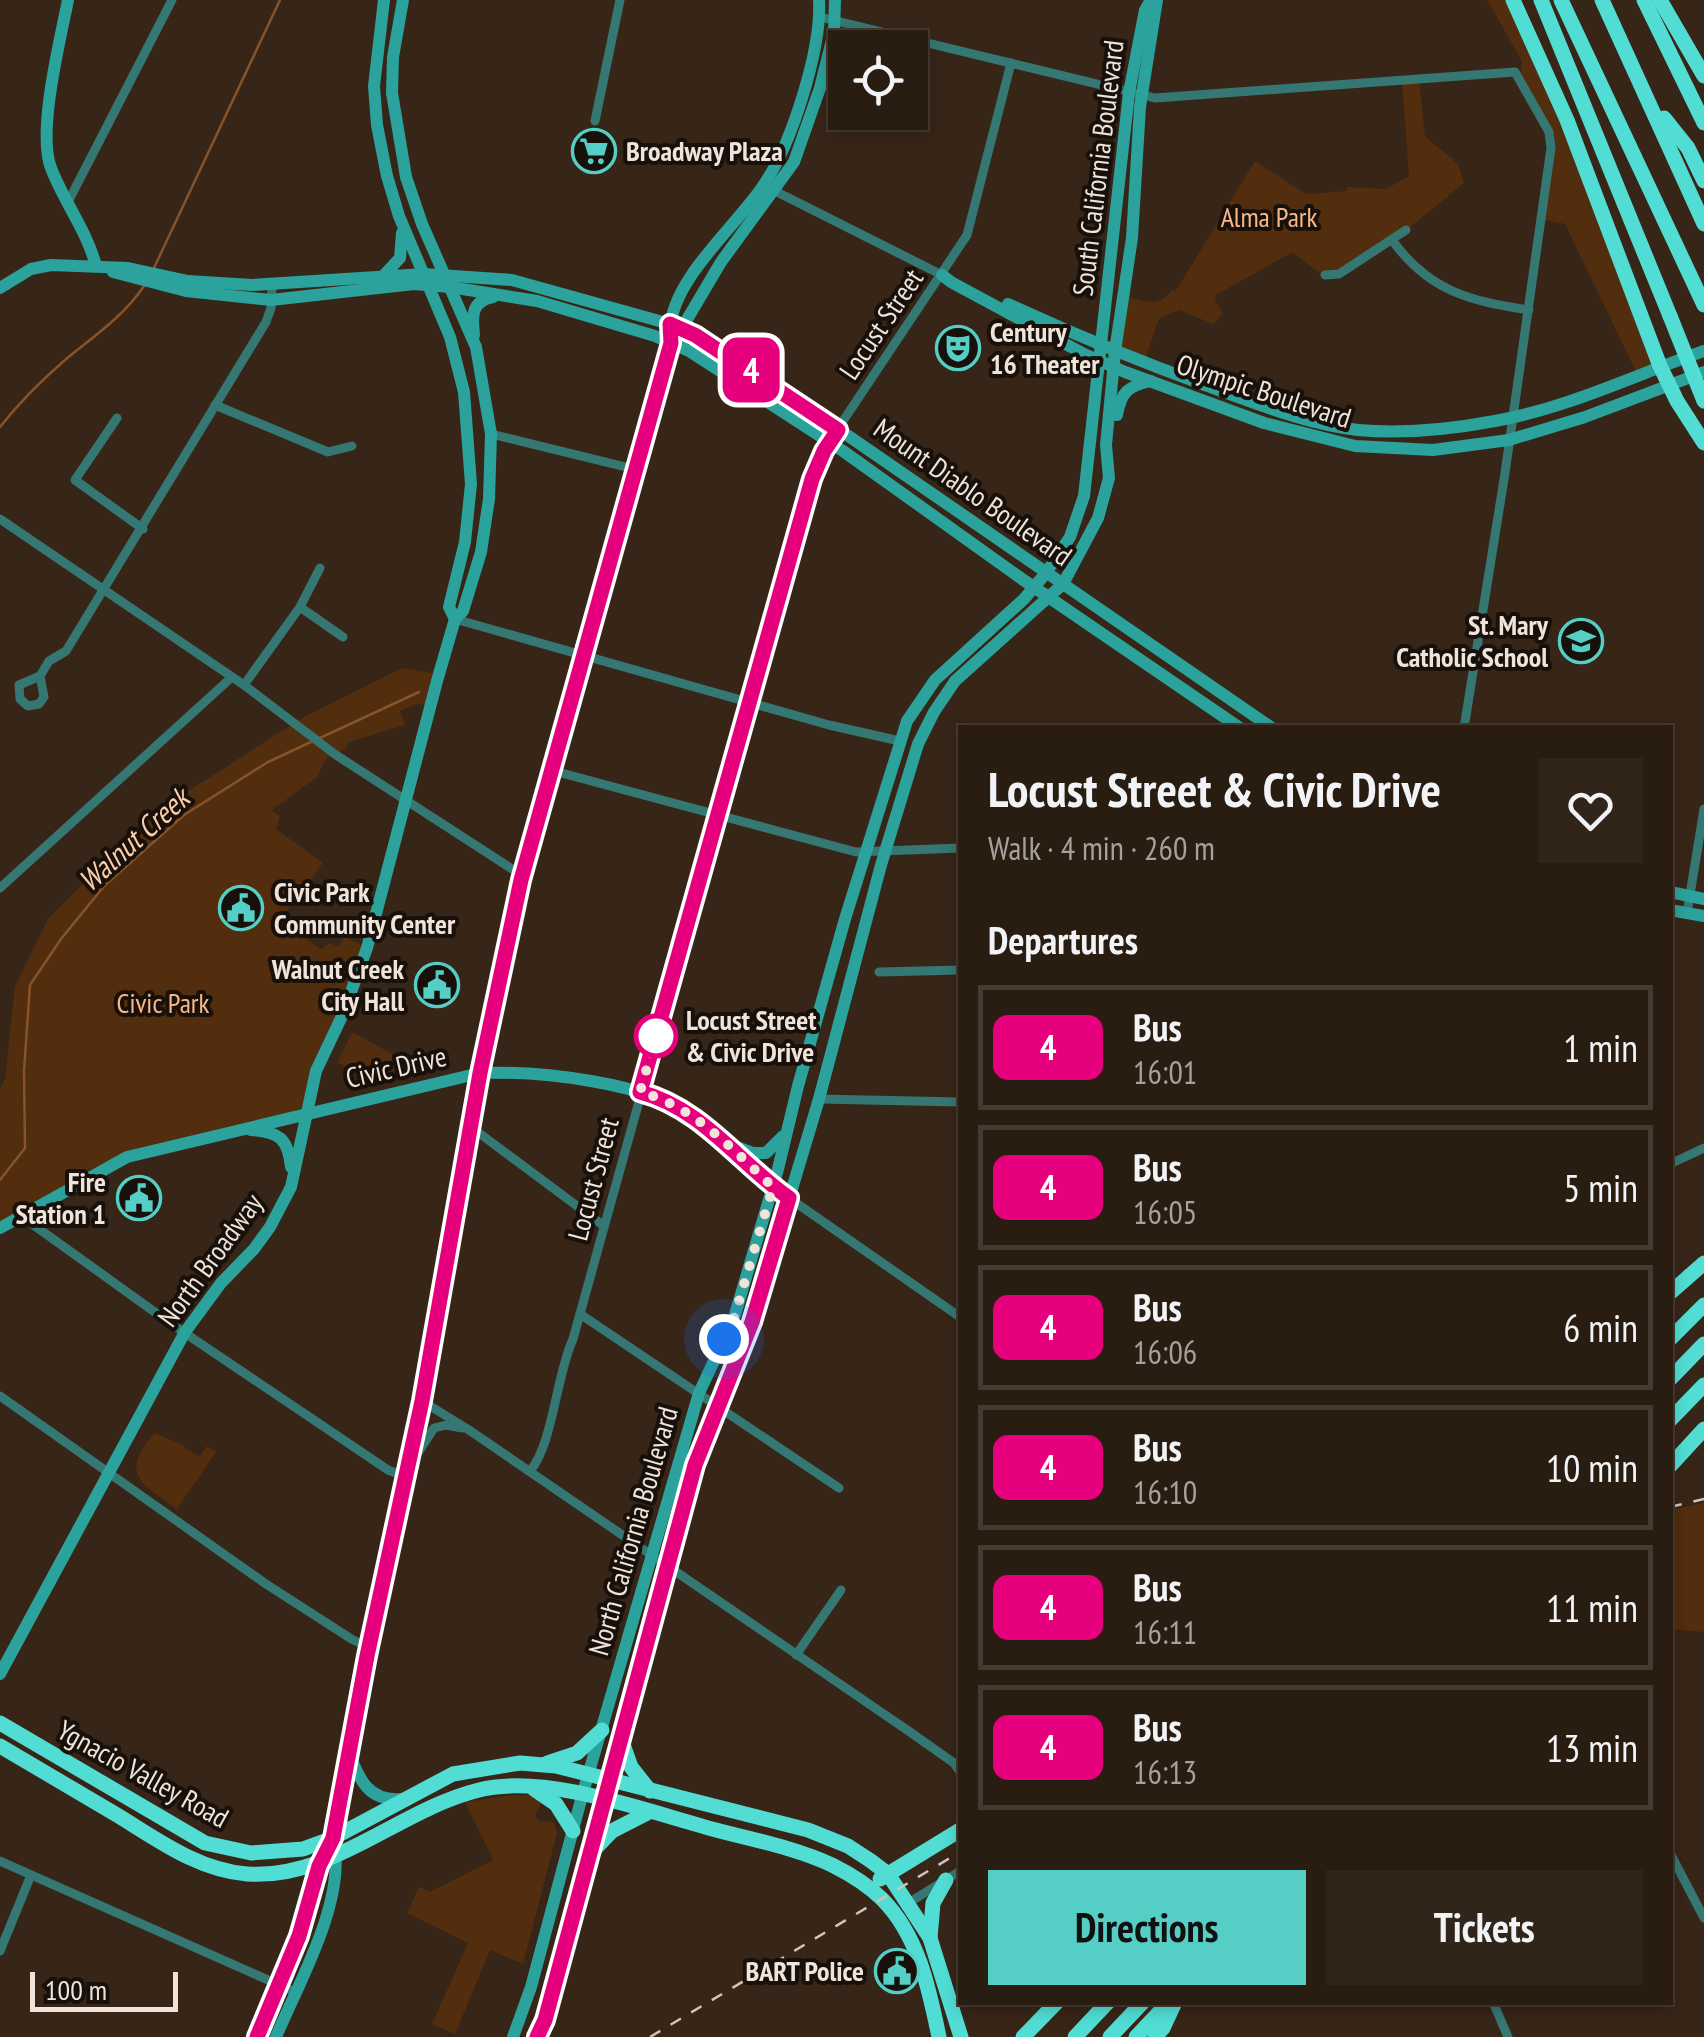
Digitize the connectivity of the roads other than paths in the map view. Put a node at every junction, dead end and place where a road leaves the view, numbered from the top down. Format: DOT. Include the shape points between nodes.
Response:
graph roads {
  1 [pos="68,0"];
  2 [pos="172,0"];
  3 [pos="384,0"];
  4 [pos="402,0"];
  5 [pos="620,0"];
  6 [pos="819,0"];
  7 [pos="835,0"];
  8 [pos="1154,0"];
  9 [pos="1513,0"];
  10 [pos="1540,0"];
  11 [pos="1561,0"];
  12 [pos="1602,0"];
  13 [pos="1644,0"];
  14 [pos="1660,0"];
  15 [pos="828,18"];
  16 [pos="1011,62"];
  17 [pos="1704,76"];
  18 [pos="1136,94"];
  19 [pos="1650,98"];
  20 [pos="595,121"];
  21 [pos="1704,123"];
  22 [pos="1704,181"];
  23 [pos="770,188"];
  24 [pos="68,202"];
  25 [pos="399,216"];
  26 [pos="1704,224"];
  27 [pos="1406,230"];
  28 [pos="1392,240"];
  29 [pos="96,266"];
  30 [pos="942,274"];
  31 [pos="1324,275"];
  32 [pos="384,276"];
  33 [pos="426,279"];
  34 [pos="447,281"];
  35 [pos="0,288"];
  36 [pos="271,292"];
  37 [pos="502,295"];
  38 [pos="1704,305"];
  39 [pos="1528,310"];
  40 [pos="677,327"];
  41 [pos="671,343"];
  42 [pos="1099,345"];
  43 [pos="476,348"];
  44 [pos="1115,351"];
  45 [pos="1704,351"];
  46 [pos="1098,360"];
  47 [pos="1660,366"];
  48 [pos="1114,367"];
  49 [pos="1704,372"];
  50 [pos="1151,381"];
  51 [pos="1669,384"];
  52 [pos="1704,401"];
  53 [pos="215,405"];
  54 [pos="1513,417"];
  55 [pos="118,418"];
  56 [pos="838,430"];
  57 [pos="491,434"];
  58 [pos="1509,440"];
  59 [pos="829,442"];
  60 [pos="1704,443"];
  61 [pos="352,446"];
  62 [pos="1109,462"];
  63 [pos="634,469"];
  64 [pos="0,519"];
  65 [pos="143,529"];
  66 [pos="320,568"];
  67 [pos="1046,573"];
  68 [pos="1063,584"];
  69 [pos="1035,587"];
  70 [pos="105,590"];
  71 [pos="1050,598"];
  72 [pos="300,607"];
  73 [pos="455,619"];
  74 [pos="343,637"];
  75 [pos="585,656"];
  76 [pos="40,676"];
  77 [pos="232,677"];
  78 [pos="244,685"];
  79 [pos="751,702"];
  80 [pos="1236,725"];
  81 [pos="1268,725"];
  82 [pos="1464,725"];
  83 [pos="900,741"];
  84 [pos="554,771"];
  85 [pos="405,800"];
  86 [pos="1704,808"];
  87 [pos="718,817"];
  88 [pos="958,848"];
  89 [pos="867,853"];
  90 [pos="885,853"];
  91 [pos="523,876"];
  92 [pos="0,888"];
  93 [pos="1697,898"];
  94 [pos="1673,911"];
  95 [pos="1687,913"];
  96 [pos="1704,916"];
  97 [pos="958,970"];
  98 [pos="880,972"];
  99 [pos="480,1073"];
  100 [pos="640,1092"];
  101 [pos="819,1099"];
  102 [pos="958,1102"];
  103 [pos="306,1112"];
  104 [pos="470,1127"];
  105 [pos="238,1128"];
  106 [pos="787,1130"];
  107 [pos="722,1141"];
  108 [pos="1704,1148"];
  109 [pos="1673,1163"];
  110 [pos="292,1182"];
  111 [pos="773,1187"];
  112 [pos="789,1198"];
  113 [pos="21,1216"];
  114 [pos="604,1226"];
  115 [pos="0,1228"];
  116 [pos="1699,1268"];
  117 [pos="1673,1290"];
  118 [pos="1699,1311"];
  119 [pos="580,1314"];
  120 [pos="958,1316"];
  121 [pos="1673,1327"];
  122 [pos="185,1332"];
  123 [pos="1673,1336"];
  124 [pos="1704,1344"];
  125 [pos="1673,1376"];
  126 [pos="1704,1385"];
  127 [pos="699,1393"];
  128 [pos="0,1396"];
  129 [pos="422,1401"];
  130 [pos="716,1406"];
  131 [pos="1673,1417"];
  132 [pos="469,1430"];
  133 [pos="1704,1430"];
  134 [pos="1673,1463"];
  135 [pos="108,1472"];
  136 [pos="530,1472"];
  137 [pos="404,1476"];
  138 [pos="839,1488"];
  139 [pos="652,1554"];
  140 [pos="669,1566"];
  141 [pos="840,1590"];
  142 [pos="369,1647"];
  143 [pos="796,1655"];
  144 [pos="0,1674"];
  145 [pos="0,1723"];
  146 [pos="602,1730"];
  147 [pos="620,1736"];
  148 [pos="0,1746"];
  149 [pos="348,1750"];
  150 [pos="542,1765"];
  151 [pos="958,1769"];
  152 [pos="589,1775"];
  153 [pos="608,1780"];
  154 [pos="531,1786"];
  155 [pos="650,1791"];
  156 [pos="582,1796"];
  157 [pos="402,1799"];
  158 [pos="602,1801"];
  159 [pos="649,1812"];
  160 [pos="573,1831"];
  161 [pos="958,1831"];
  162 [pos="333,1838"];
  163 [pos="336,1856"];
  164 [pos="587,1857"];
  165 [pos="0,1860"];
  166 [pos="1673,1861"];
  167 [pos="319,1866"];
  168 [pos="888,1874"];
  169 [pos="31,1875"];
  170 [pos="953,1876"];
  171 [pos="868,1886"];
  172 [pos="908,1903"];
  173 [pos="894,1912"];
  174 [pos="1704,1918"];
  175 [pos="930,1938"];
  176 [pos="0,1950"];
  177 [pos="278,1984"];
  178 [pos="295,1992"];
  179 [pos="1054,2005"];
  180 [pos="1105,2005"];
  181 [pos="1140,2005"];
  182 [pos="1169,2005"];
  183 [pos="1171,2005"];
  184 [pos="1494,2005"];
  185 [pos="257,2037"];
  186 [pos="276,2037"];
  187 [pos="514,2037"];
  188 [pos="537,2037"];
  189 [pos="939,2037"];
  190 [pos="961,2037"];
  191 [pos="1023,2037"];
  192 [pos="1075,2037"];
  193 [pos="1110,2037"];
  194 [pos="1136,2037"];
  195 [pos="1155,2037"];
  196 [pos="1508,2037"];
  1 -- 24 [label="main road" via="45,143"];
  2 -- 24 [label="street"];
  3 -- 25 [label="main road" via="376,105"];
  4 -- 34 [label="main road, North Broadway" via="393,57 394,116 413,200"];
  5 -- 20 [label="street"];
  6 -- 15 [label="main road"];
  7 -- 15 [label="main road"];
  8 -- 18 [label="main road, South California Boulevard"];
  9 -- 47 [label="highway" via="1567,120"];
  10 -- 52 [label="highway, bridge"];
  11 -- 38 [label="highway"];
  12 -- 19 [label="highway"];
  13 -- 21 [label="highway"];
  14 -- 17 [label="highway"];
  15 -- 16 [label="street"];
  15 -- 23 [label="main road"];
  16 -- 18 [label="street"];
  16 -- 30 [label="street, Locust Street" via="968,235"];
  18 -- 39 [label="street" via="1155,98 1515,72 1549,132 1551,148"];
  18 -- 42 [label="main road, South California Boulevard"];
  18 -- 44 [label="main road, South California Boulevard" via="1132,238"];
  19 -- 22 [label="highway"];
  19 -- 26 [label="highway"];
  23 -- 30 [label="street, Olympic Boulevard"];
  23 -- 40 [label="main road"];
  24 -- 29 [label="main road"];
  25 -- 32 [label="main road" via="403,251"];
  25 -- 33 [label="main road, North Broadway"];
  27 -- 28 [label="street"];
  28 -- 31 [label="street" via="1339,274"];
  28 -- 39 [label="street" via="1432,283 1462,297"];
  29 -- 35 [label="main road, Mount Diablo Boulevard" via="51,264"];
  29 -- 36 [label="main road, Mount Diablo Boulevard" via="160,283"];
  30 -- 42 [label="main road, Olympic Boulevard"];
  30 -- 46 [label="main road, Olympic Boulevard"];
  30 -- 56 [label="street, Locust Street"];
  32 -- 33 [label="main road, Mount Diablo Boulevard"];
  32 -- 36 [label="main road, Mount Diablo Boulevard"];
  33 -- 34 [label="main road, Mount Diablo Boulevard"];
  33 -- 36 [label="main road, Mount Diablo Boulevard"];
  33 -- 73 [label="main road, North Broadway" via="464,392 470,452 464,542 450,606"];
  34 -- 37 [label="main road, Mount Diablo Boulevard"];
  34 -- 40 [label="main road, Mount Diablo Boulevard" via="512,280"];
  34 -- 43 [label="main road, North Broadway"];
  36 -- 53 [label="street" via="266,322"];
  37 -- 41 [label="main road, Mount Diablo Boulevard"];
  37 -- 43 [label="main road" via="474,308"];
  39 -- 54 [label="street"];
  40 -- 41 [label="main road"];
  40 -- 56 [label="main road, Mount Diablo Boulevard"];
  41 -- 59 [label="main road, Mount Diablo Boulevard"];
  41 -- 63 [label="street"];
  42 -- 44 [label="main road, Olympic Boulevard"];
  42 -- 46 [label="main road, South California Boulevard"];
  43 -- 57 [label="main road, North Broadway"];
  44 -- 48 [label="main road, South California Boulevard"];
  44 -- 54 [label="main road, Olympic Boulevard" via="1250,402 1338,426 1392,431"];
  45 -- 47 [label="main road, Olympic Boulevard"];
  46 -- 48 [label="main road, Olympic Boulevard"];
  46 -- 67 [label="main road, South California Boulevard" via="1084,496 1070,536"];
  47 -- 51 [label="highway"];
  47 -- 54 [label="main road, Olympic Boulevard"];
  48 -- 50 [label="main road, Olympic Boulevard"];
  48 -- 62 [label="main road, South California Boulevard"];
  49 -- 51 [label="main road, Olympic Boulevard"];
  50 -- 58 [label="main road, Olympic Boulevard" via="1282,428 1356,446 1433,450"];
  50 -- 62 [label="main road" via="1127,388 1120,400"];
  51 -- 58 [label="main road, Olympic Boulevard"];
  51 -- 60 [label="highway"];
  53 -- 61 [label="street" via="328,452"];
  53 -- 65 [label="street"];
  54 -- 58 [label="street"];
  55 -- 65 [label="street" via="75,480"];
  56 -- 59 [label="street, Locust Street"];
  56 -- 67 [label="main road, Mount Diablo Boulevard"];
  57 -- 63 [label="street"];
  57 -- 73 [label="main road, North Broadway" via="481,552"];
  58 -- 82 [label="street"];
  59 -- 69 [label="main road, Mount Diablo Boulevard"];
  59 -- 79 [label="street, Locust Street" via="812,479"];
  62 -- 68 [label="main road, South California Boulevard" via="1098,518"];
  63 -- 75 [label="street"];
  64 -- 70 [label="street"];
  65 -- 70 [label="street"];
  66 -- 72 [label="street"];
  67 -- 68 [label="main road, Mount Diablo Boulevard"];
  67 -- 69 [label="main road, North California Boulevard"];
  68 -- 71 [label="main road, North California Boulevard"];
  68 -- 81 [label="main road, Mount Diablo Boulevard"];
  69 -- 71 [label="main road, Mount Diablo Boulevard"];
  69 -- 83 [label="main road, North California Boulevard" via="934,680"];
  70 -- 76 [label="street" via="66,651 48,661"];
  70 -- 77 [label="street"];
  71 -- 80 [label="main road, Mount Diablo Boulevard"];
  71 -- 90 [label="main road, North California Boulevard" via="956,682 934,712"];
  72 -- 74 [label="street"];
  72 -- 78 [label="street"];
  73 -- 75 [label="street"];
  73 -- 85 [label="main road, North Broadway"];
  75 -- 79 [label="street"];
  75 -- 84 [label="street"];
  77 -- 78 [label="street"];
  77 -- 92 [label="street"];
  78 -- 85 [label="street"];
  79 -- 83 [label="street"];
  79 -- 87 [label="street, Locust Street"];
  83 -- 89 [label="main road, North California Boulevard"];
  84 -- 87 [label="street"];
  84 -- 91 [label="street"];
  85 -- 91 [label="street"];
  85 -- 103 [label="main road, North Broadway" via="367,948"];
  86 -- 93 [label="street"];
  87 -- 89 [label="street"];
  87 -- 100 [label="street, Locust Street"];
  88 -- 90 [label="street"];
  89 -- 90 [label="street"];
  89 -- 106 [label="main road, North California Boulevard"];
  90 -- 101 [label="main road, North California Boulevard"];
  91 -- 99 [label="street"];
  93 -- 95 [label="street"];
  94 -- 95 [label="main road"];
  95 -- 96 [label="main road"];
  97 -- 98 [label="street"];
  99 -- 100 [label="main road, Civic Drive" via="532,1074"];
  99 -- 103 [label="main road, Civic Drive"];
  99 -- 104 [label="street"];
  100 -- 107 [label="main road, Civic Drive" via="672,1103"];
  100 -- 114 [label="street, Locust Street"];
  101 -- 102 [label="street"];
  101 -- 112 [label="main road, North California Boulevard"];
  103 -- 105 [label="main road, Civic Drive"];
  103 -- 110 [label="main road, North Broadway"];
  104 -- 114 [label="street"];
  104 -- 129 [label="street"];
  105 -- 110 [label="main road" via="282,1136"];
  105 -- 113 [label="main road, Civic Drive" via="127,1157"];
  106 -- 107 [label="main road" via="766,1153"];
  106 -- 111 [label="main road, North California Boulevard"];
  107 -- 111 [label="main road, Civic Drive"];
  108 -- 109 [label="street"];
  110 -- 122 [label="main road, North Broadway" via="270,1227"];
  111 -- 112 [label="main road, Civic Drive"];
  111 -- 127 [label="main road, North California Boulevard" via="734,1318"];
  112 -- 120 [label="street"];
  112 -- 130 [label="main road, North California Boulevard" via="752,1322"];
  113 -- 115 [label="main road, Civic Drive"];
  113 -- 122 [label="street"];
  114 -- 119 [label="street, Locust Street"];
  116 -- 117 [label="highway"];
  118 -- 121 [label="highway"];
  118 -- 123 [label="highway"];
  119 -- 127 [label="street"];
  119 -- 136 [label="street, Locust Street"];
  122 -- 135 [label="main road, North Broadway"];
  122 -- 137 [label="street"];
  124 -- 125 [label="highway"];
  126 -- 131 [label="highway"];
  127 -- 130 [label="street"];
  127 -- 139 [label="main road, North California Boulevard"];
  128 -- 135 [label="street"];
  129 -- 132 [label="street"];
  129 -- 137 [label="street"];
  130 -- 138 [label="street"];
  130 -- 140 [label="main road, North California Boulevard"];
  132 -- 136 [label="street"];
  132 -- 137 [label="street" via="434,1428"];
  133 -- 134 [label="highway"];
  135 -- 142 [label="street"];
  135 -- 144 [label="main road, North Broadway"];
  136 -- 139 [label="street"];
  137 -- 142 [label="street"];
  139 -- 140 [label="street"];
  139 -- 146 [label="main road, North California Boulevard"];
  140 -- 143 [label="street"];
  140 -- 147 [label="main road, North California Boulevard"];
  141 -- 143 [label="street"];
  142 -- 149 [label="main road"];
  143 -- 151 [label="street"];
  145 -- 162 [label="highway, Ygnacio Valley Road" via="205,1843 266,1854"];
  146 -- 150 [label="highway" via="578,1753"];
  146 -- 152 [label="main road, North California Boulevard"];
  147 -- 153 [label="main road, North California Boulevard"];
  147 -- 155 [label="highway"];
  148 -- 167 [label="highway, Ygnacio Valley Road" via="207,1866 249,1874"];
  149 -- 157 [label="main road" via="371,1794"];
  149 -- 162 [label="main road"];
  150 -- 152 [label="highway, Ygnacio Valley Road"];
  150 -- 157 [label="highway, Ygnacio Valley Road" via="520,1762 454,1774"];
  152 -- 153 [label="highway, Ygnacio Valley Road"];
  152 -- 156 [label="main road, North California Boulevard"];
  153 -- 155 [label="highway, Ygnacio Valley Road"];
  153 -- 158 [label="main road, North California Boulevard"];
  154 -- 156 [label="highway, Ygnacio Valley Road"];
  154 -- 160 [label="highway" via="556,1804"];
  154 -- 163 [label="highway, Ygnacio Valley Road" via="440,1802"];
  155 -- 168 [label="highway, Ygnacio Valley Road" via="808,1830 848,1846"];
  156 -- 158 [label="highway, Ygnacio Valley Road"];
  156 -- 160 [label="main road, North California Boulevard"];
  157 -- 162 [label="highway, Ygnacio Valley Road"];
  158 -- 159 [label="highway, Ygnacio Valley Road"];
  158 -- 164 [label="main road, North California Boulevard"];
  159 -- 164 [label="highway" via="619,1826"];
  159 -- 171 [label="highway, Ygnacio Valley Road" via="798,1852"];
  160 -- 187 [label="main road, North California Boulevard"];
  161 -- 168 [label="highway"];
  162 -- 163 [label="main road"];
  162 -- 167 [label="main road"];
  163 -- 167 [label="highway, Ygnacio Valley Road"];
  163 -- 178 [label="main road" via="320,1939"];
  164 -- 188 [label="main road, North California Boulevard"];
  165 -- 169 [label="street"];
  166 -- 174 [label="street"];
  167 -- 177 [label="main road"];
  168 -- 171 [label="highway"];
  168 -- 172 [label="highway, Ygnacio Valley Road"];
  169 -- 176 [label="street"];
  169 -- 177 [label="street"];
  170 -- 172 [label="street"];
  170 -- 175 [label="highway" via="934,1903"];
  171 -- 173 [label="highway, Ygnacio Valley Road"];
  172 -- 173 [label="street"];
  172 -- 175 [label="highway, Ygnacio Valley Road"];
  173 -- 189 [label="highway, Ygnacio Valley Road" via="924,1975"];
  175 -- 190 [label="highway, Ygnacio Valley Road"];
  177 -- 178 [label="street"];
  177 -- 185 [label="main road"];
  178 -- 186 [label="main road"];
  179 -- 191 [label="highway"];
  180 -- 192 [label="highway"];
  181 -- 193 [label="highway"];
  182 -- 194 [label="highway"];
  183 -- 195 [label="highway"];
  184 -- 196 [label="street"];
}
